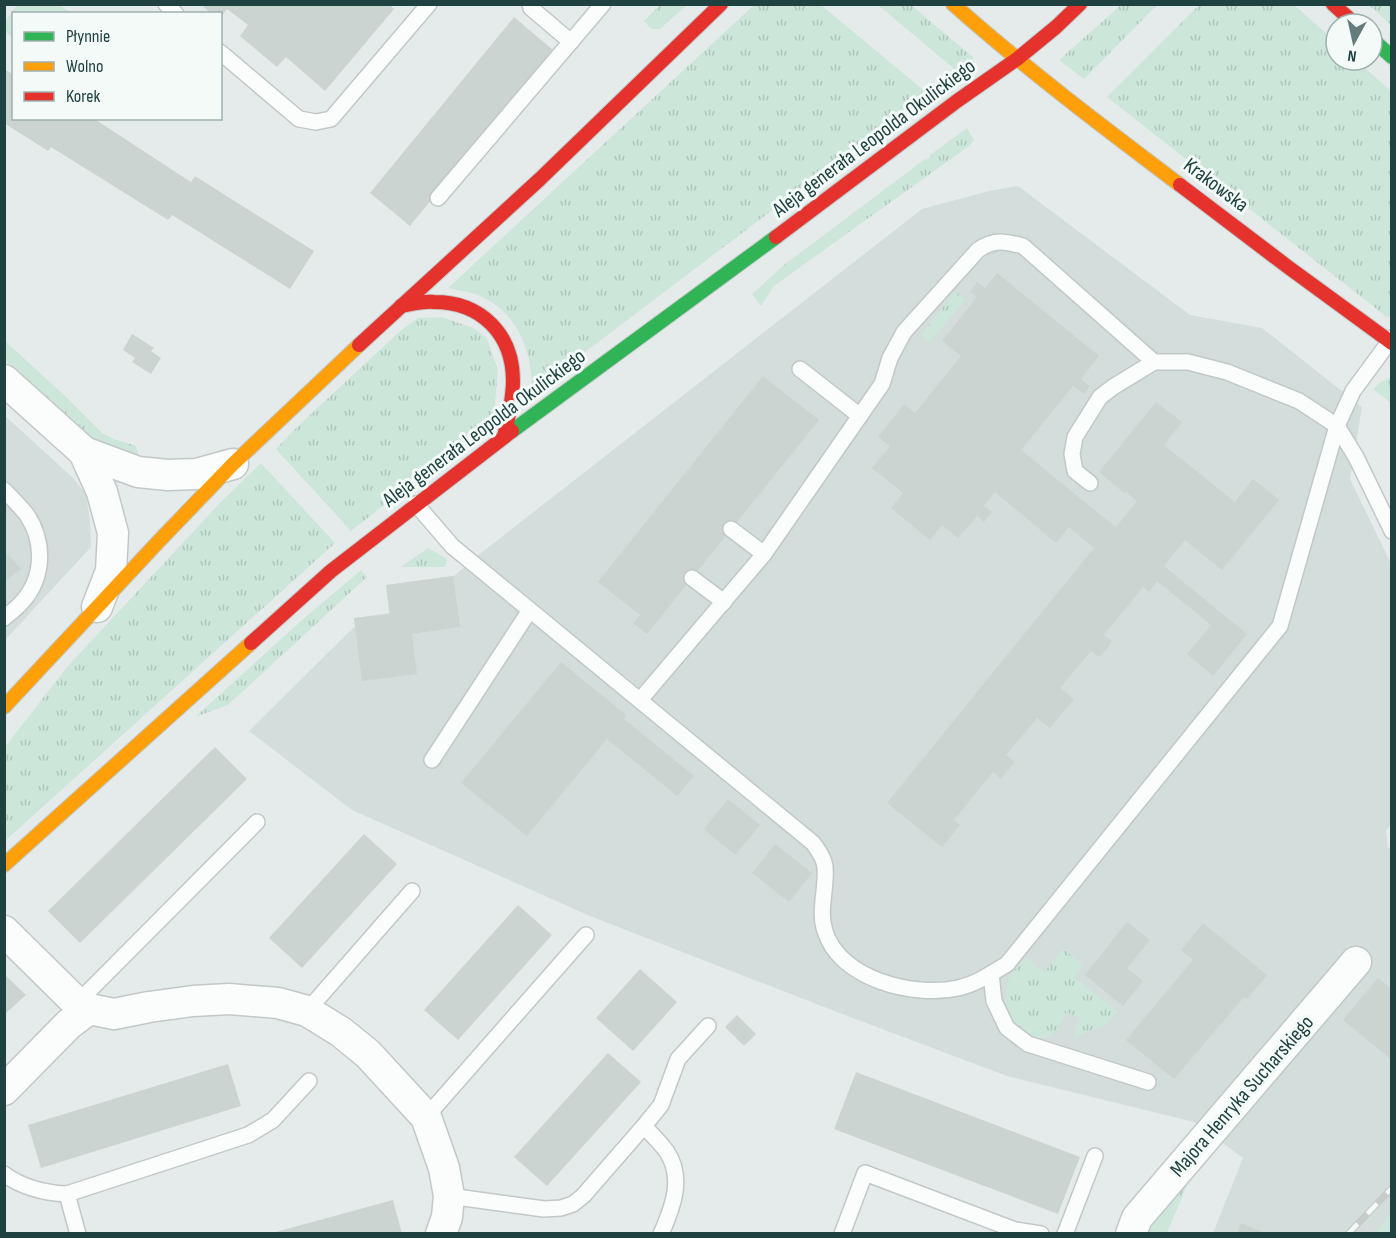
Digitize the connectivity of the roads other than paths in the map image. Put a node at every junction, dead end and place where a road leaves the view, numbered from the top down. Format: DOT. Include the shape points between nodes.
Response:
graph roads {
  1 [pos="530,4"];
  2 [pos="603,4"];
  3 [pos="721,4"];
  4 [pos="953,4"];
  5 [pos="1080,4"];
  6 [pos="428,5"];
  7 [pos="571,42"];
  8 [pos="222,54"];
  9 [pos="1017,59"];
  10 [pos="438,198"];
  11 [pos="401,306"];
  12 [pos="1391,341"];
  13 [pos="1154,362"];
  14 [pos="800,369"];
  15 [pos="4,380"];
  16 [pos="860,416"];
  17 [pos="1337,426"];
  18 [pos="504,437"];
  19 [pos="84,453"];
  20 [pos="233,464"];
  21 [pos="1090,483"];
  22 [pos="4,490"];
  23 [pos="416,504"];
  24 [pos="731,529"];
  25 [pos="1392,531"];
  26 [pos="764,554"];
  27 [pos="692,578"];
  28 [pos="724,602"];
  29 [pos="95,610"];
  30 [pos="530,610"];
  31 [pos="4,618"];
  32 [pos="640,700"];
  33 [pos="4,707"];
  34 [pos="432,760"];
  35 [pos="257,822"];
  36 [pos="4,865"];
  37 [pos="412,891"];
  38 [pos="4,931"];
  39 [pos="586,935"];
  40 [pos="1356,962"];
  41 [pos="991,974"];
  42 [pos="83,1006"];
  43 [pos="307,1011"];
  44 [pos="708,1026"];
  45 [pos="309,1081"];
  46 [pos="1148,1082"];
  47 [pos="4,1090"];
  48 [pos="426,1116"];
  49 [pos="644,1126"];
  50 [pos="1095,1156"];
  51 [pos="4,1174"];
  52 [pos="67,1194"];
  53 [pos="449,1196"];
  54 [pos="78,1233"];
  55 [pos="441,1233"];
  56 [pos="661,1233"];
  57 [pos="842,1233"];
  58 [pos="1041,1233"];
  59 [pos="1065,1233"];
  60 [pos="1131,1233"];
  1 -- 7 [label="lane"];
  2 -- 7 [label="lane"];
  3 -- 11 [label="main road"];
  4 -- 9 [label="main road, Krakowska"];
  5 -- 9 [label="main road, Aleja generała Leopolda Okulickiego"];
  6 -- 8 [label="lane" via="331,119 299,119"];
  7 -- 10 [label="lane"];
  9 -- 12 [label="main road, Krakowska"];
  9 -- 18 [label="main road, Aleja generała Leopolda Okulickiego"];
  11 -- 18 [label="main road" via="445,302 481,315 493,325 510,359 513,383"];
  11 -- 20 [label="main road"];
  12 -- 17 [label="lane" via="1353,391"];
  13 -- 16 [label="lane" via="1023,246 995,242 978,250 904,332 882,384"];
  13 -- 17 [label="lane" via="1188,362 1227,372 1299,401"];
  13 -- 21 [label="lane" via="1100,397 1075,437 1075,471"];
  14 -- 16 [label="lane"];
  15 -- 19 [label="street"];
  16 -- 26 [label="lane"];
  17 -- 25 [label="lane"];
  17 -- 41 [label="lane" via="1280,626 1007,964"];
  18 -- 23 [label="main road, Aleja generała Leopolda Okulickiego"];
  19 -- 20 [label="street" via="138,472 168,475 197,474"];
  19 -- 29 [label="street" via="102,492 112,533 111,571"];
  20 -- 29 [label="main road"];
  22 -- 31 [label="lane" via="27,515 41,555 36,581 23,602"];
  23 -- 30 [label="lane" via="452,546"];
  23 -- 36 [label="main road, Aleja generała Leopolda Okulickiego" via="331,571"];
  24 -- 26 [label="lane"];
  26 -- 28 [label="lane"];
  27 -- 28 [label="lane"];
  28 -- 32 [label="lane"];
  29 -- 33 [label="main road"];
  30 -- 32 [label="lane"];
  30 -- 34 [label="lane"];
  32 -- 41 [label="lane" via="813,843 825,866 824,930 830,945 844,961 870,978 924,991 957,988"];
  35 -- 42 [label="lane"];
  37 -- 43 [label="lane"];
  38 -- 42 [label="street"];
  39 -- 48 [label="lane"];
  40 -- 60 [label="street, Majora Henryka Sucharskiego" via="1137,1218"];
  41 -- 46 [label="lane" via="994,1001 1007,1028 1028,1044"];
  42 -- 43 [label="street" via="114,1014 229,999 278,1003"];
  42 -- 47 [label="street"];
  43 -- 48 [label="street" via="368,1054"];
  44 -- 49 [label="lane" via="678,1059 661,1105"];
  45 -- 52 [label="lane" via="273,1120 248,1135"];
  48 -- 53 [label="street"];
  49 -- 53 [label="lane" via="573,1204 544,1209"];
  49 -- 56 [label="lane" via="666,1151 676,1177 676,1191"];
  50 -- 59 [label="lane"];
  51 -- 52 [label="lane" via="37,1190"];
  52 -- 54 [label="lane"];
  53 -- 55 [label="street"];
  57 -- 58 [label="lane" via="865,1173 1015,1230"];
}
